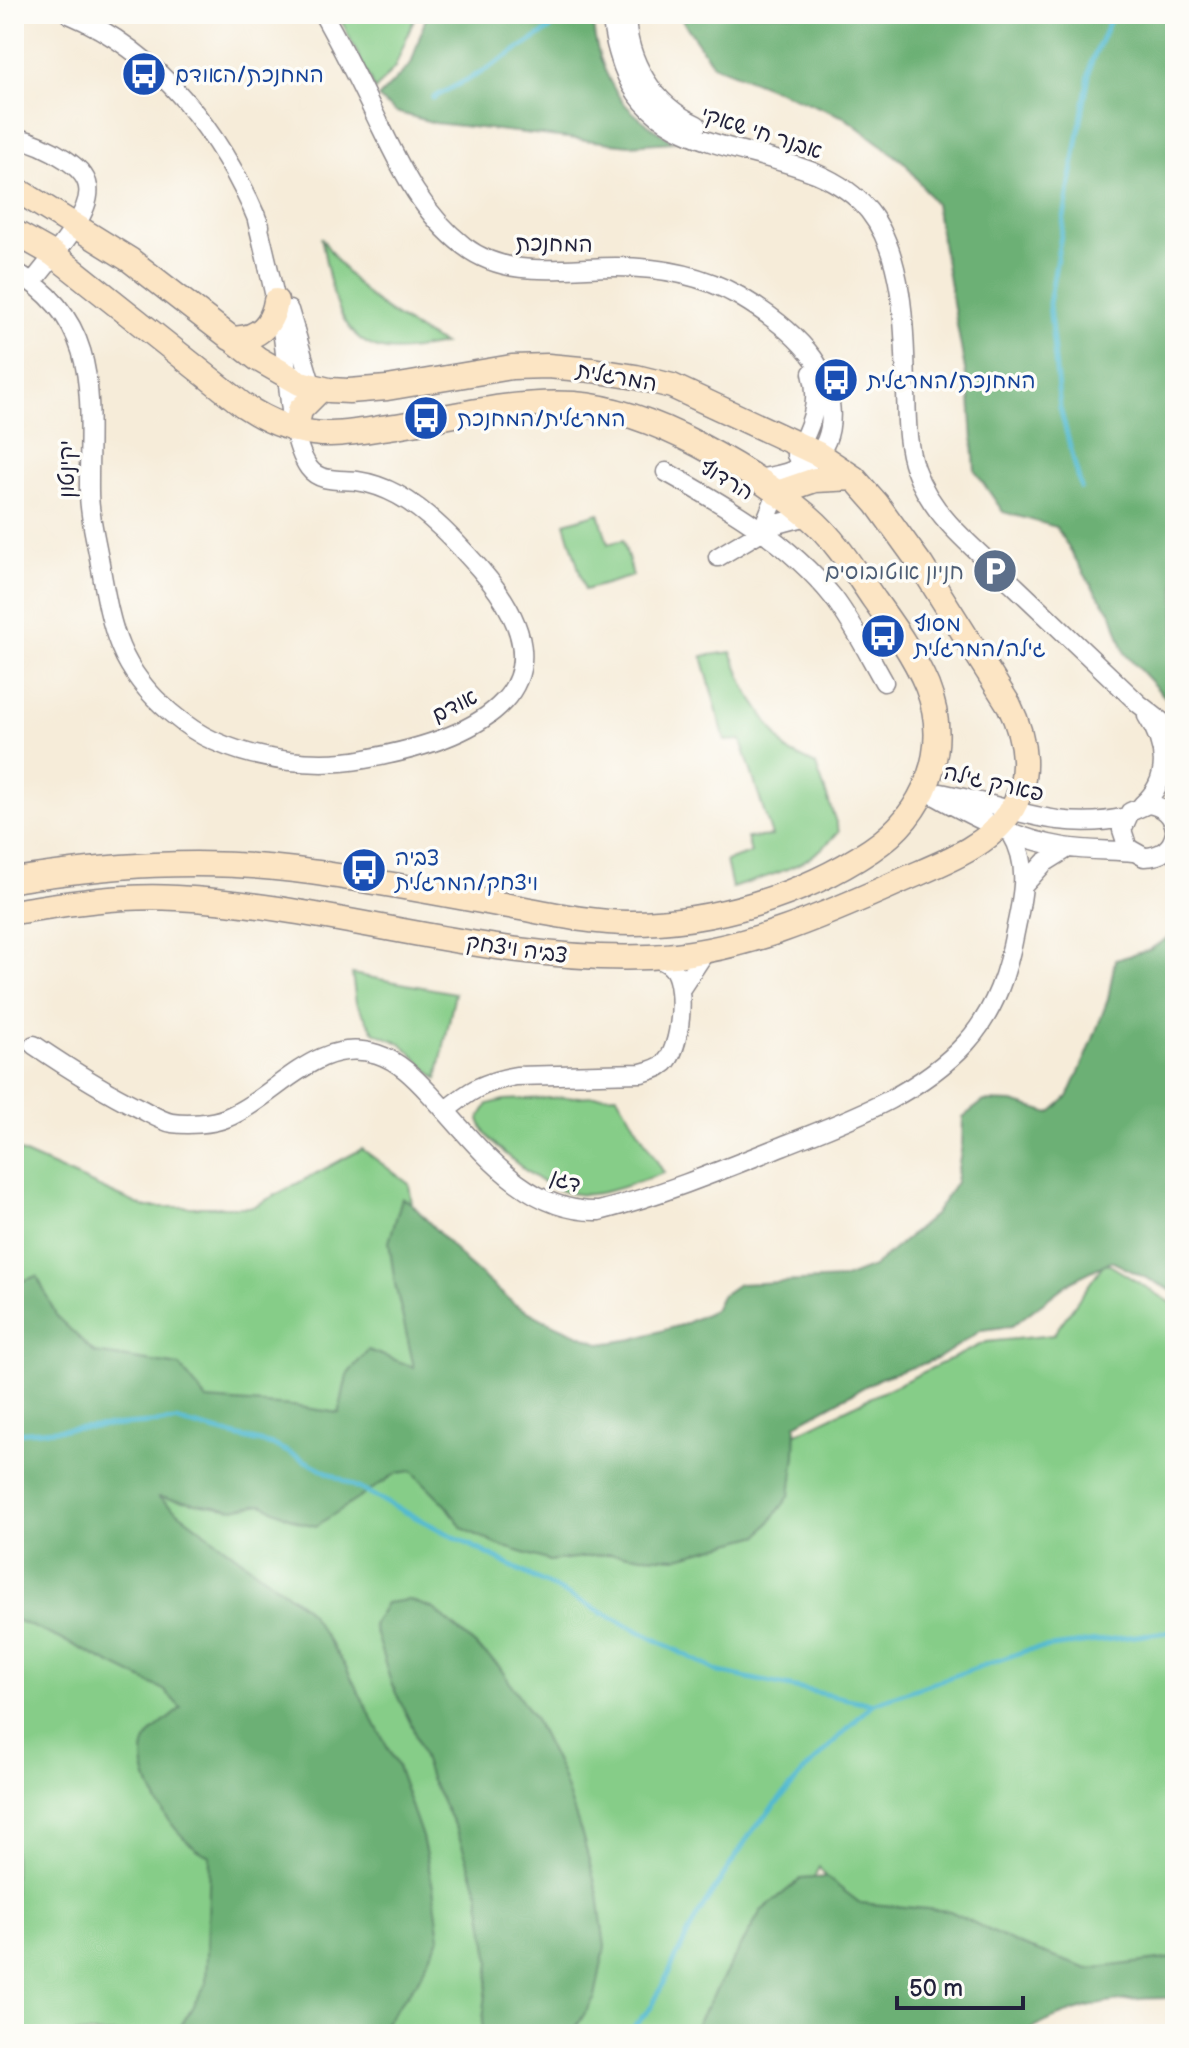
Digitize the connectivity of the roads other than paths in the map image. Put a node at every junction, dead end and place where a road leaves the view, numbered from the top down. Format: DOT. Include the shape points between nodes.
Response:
graph roads {
  1 [pos="69,14"];
  2 [pos="323,14"];
  3 [pos="612,14"];
  4 [pos="626,14"];
  5 [pos="14,137"];
  6 [pos="14,188"];
  7 [pos="256,216"];
  8 [pos="75,225"];
  9 [pos="14,232"];
  10 [pos="53,254"];
  11 [pos="14,271"];
  12 [pos="33,282"];
  13 [pos="276,301"];
  14 [pos="230,338"];
  15 [pos="905,344"];
  16 [pos="288,378"];
  17 [pos="317,388"];
  18 [pos="296,430"];
  19 [pos="323,434"];
  20 [pos="809,449"];
  21 [pos="312,472"];
  22 [pos="666,472"];
  23 [pos="854,478"];
  24 [pos="782,483"];
  25 [pos="807,516"];
  26 [pos="762,530"];
  27 [pos="718,557"];
  28 [pos="884,682"];
  29 [pos="1139,704"];
  30 [pos="178,720"];
  31 [pos="1175,739"];
  32 [pos="925,790"];
  33 [pos="1142,805"];
  34 [pos="1126,817"];
  35 [pos="1007,824"];
  36 [pos="1175,824"];
  37 [pos="1068,848"];
  38 [pos="1133,852"];
  39 [pos="14,880"];
  40 [pos="1024,885"];
  41 [pos="14,912"];
  42 [pos="707,949"];
  43 [pos="653,957"];
  44 [pos="680,990"];
  45 [pos="34,1045"];
  46 [pos="445,1111"];
  1 -- 7 [label="street" via="116,37 177,91 209,132"];
  2 -- 20 [label="street, המחנכת" via="416,195 465,247 509,268 618,267 695,277 738,295 780,324 822,375 830,401 828,431"];
  3 -- 15 [label="street, אבנר חי שאקי" via="626,74 646,106 664,121 715,144 828,178 857,198 892,258"];
  4 -- 15 [label="street, אבנר חי שאקי" via="638,68 675,113 708,130 833,169 880,208 897,238 907,275"];
  5 -- 8 [label="street" via="55,152 86,179 85,209"];
  6 -- 8 [label="street, המרגלית"];
  7 -- 13 [label="street"];
  7 -- 17 [label="street" via="303,362"];
  8 -- 10 [label="street"];
  8 -- 14 [label="street, המרגלית" via="130,260"];
  9 -- 10 [label="street, המרגלית"];
  10 -- 12 [label="street"];
  10 -- 18 [label="street, המרגלית" via="231,396"];
  11 -- 12 [label="street, יקינטון"];
  12 -- 30 [label="street, יקינטון" via="66,316 85,361 91,396 89,497 111,623 135,678"];
  13 -- 14 [label="street" via="262,330"];
  13 -- 16 [label="street"];
  14 -- 16 [label="street, המרגלית"];
  15 -- 29 [label="street, אבנר חי שאקי" via="909,447 923,489 950,525"];
  16 -- 17 [label="street, המרגלית"];
  16 -- 18 [label="street"];
  17 -- 18 [label="street" via="300,410"];
  17 -- 20 [label="street, המרגלית" via="387,388 512,367 592,370 672,386"];
  18 -- 19 [label="street, המרגלית"];
  18 -- 21 [label="street"];
  19 -- 21 [label="street" via="310,454"];
  19 -- 24 [label="street, המרגלית" via="502,408 574,404 665,430 756,479"];
  20 -- 23 [label="street, המרגלית"];
  20 -- 24 [label="street" via="804,464"];
  21 -- 30 [label="street, אודם" via="375,485 403,497 474,563 500,592 518,629 522,649 515,686 493,714 476,725 361,760 292,761 245,753 201,736"];
  22 -- 26 [label="street, הרדוף"];
  23 -- 24 [label="street"];
  23 -- 35 [label="street, המרגלית" via="921,565 1014,715 1024,765"];
  24 -- 25 [label="street, המרגלית"];
  24 -- 26 [label="street, הרדוף"];
  25 -- 26 [label="street, הרדוף"];
  25 -- 32 [label="street, המרגלית" via="833,542 888,619 928,690 936,728"];
  26 -- 27 [label="street, הרדוף"];
  26 -- 28 [label="street, הרדוף" via="834,599"];
  29 -- 31 [label="street, אבנר חי שאקי"];
  29 -- 33 [label="street, אבנר חי שאקי" via="1160,739 1163,762 1160,784"];
  32 -- 35 [label="street, פארק גילה"];
  32 -- 39 [label="street, צביה ויצחק" via="890,835 830,874 745,906 659,921 596,921 246,865 89,868"];
  33 -- 34 [label="street"];
  33 -- 36 [label="street" via="1161,807"];
  34 -- 35 [label="street, פארק גילה"];
  34 -- 38 [label="street" via="1123,836"];
  35 -- 37 [label="street, פארק גילה"];
  35 -- 40 [label="street, דגן" via="1021,852"];
  35 -- 42 [label="street, צביה ויצחק" via="868,896 805,921"];
  36 -- 38 [label="street" via="1170,846 1159,856"];
  37 -- 38 [label="street, פארק גילה"];
  37 -- 40 [label="street"];
  40 -- 46 [label="street, דגן" via="1002,984 965,1044 941,1066 867,1112 731,1166 620,1206 582,1212 546,1202 507,1177"];
  41 -- 43 [label="street, צביה ויצחק" via="174,897 539,953"];
  42 -- 43 [label="street, צביה ויצחק"];
  42 -- 44 [label="street"];
  43 -- 44 [label="street" via="674,970"];
  44 -- 46 [label="street" via="674,1049 655,1070 500,1079 469,1091"];
  45 -- 46 [label="street, דגן" via="106,1093 169,1123 223,1120 312,1062 363,1050 394,1061"];
}
